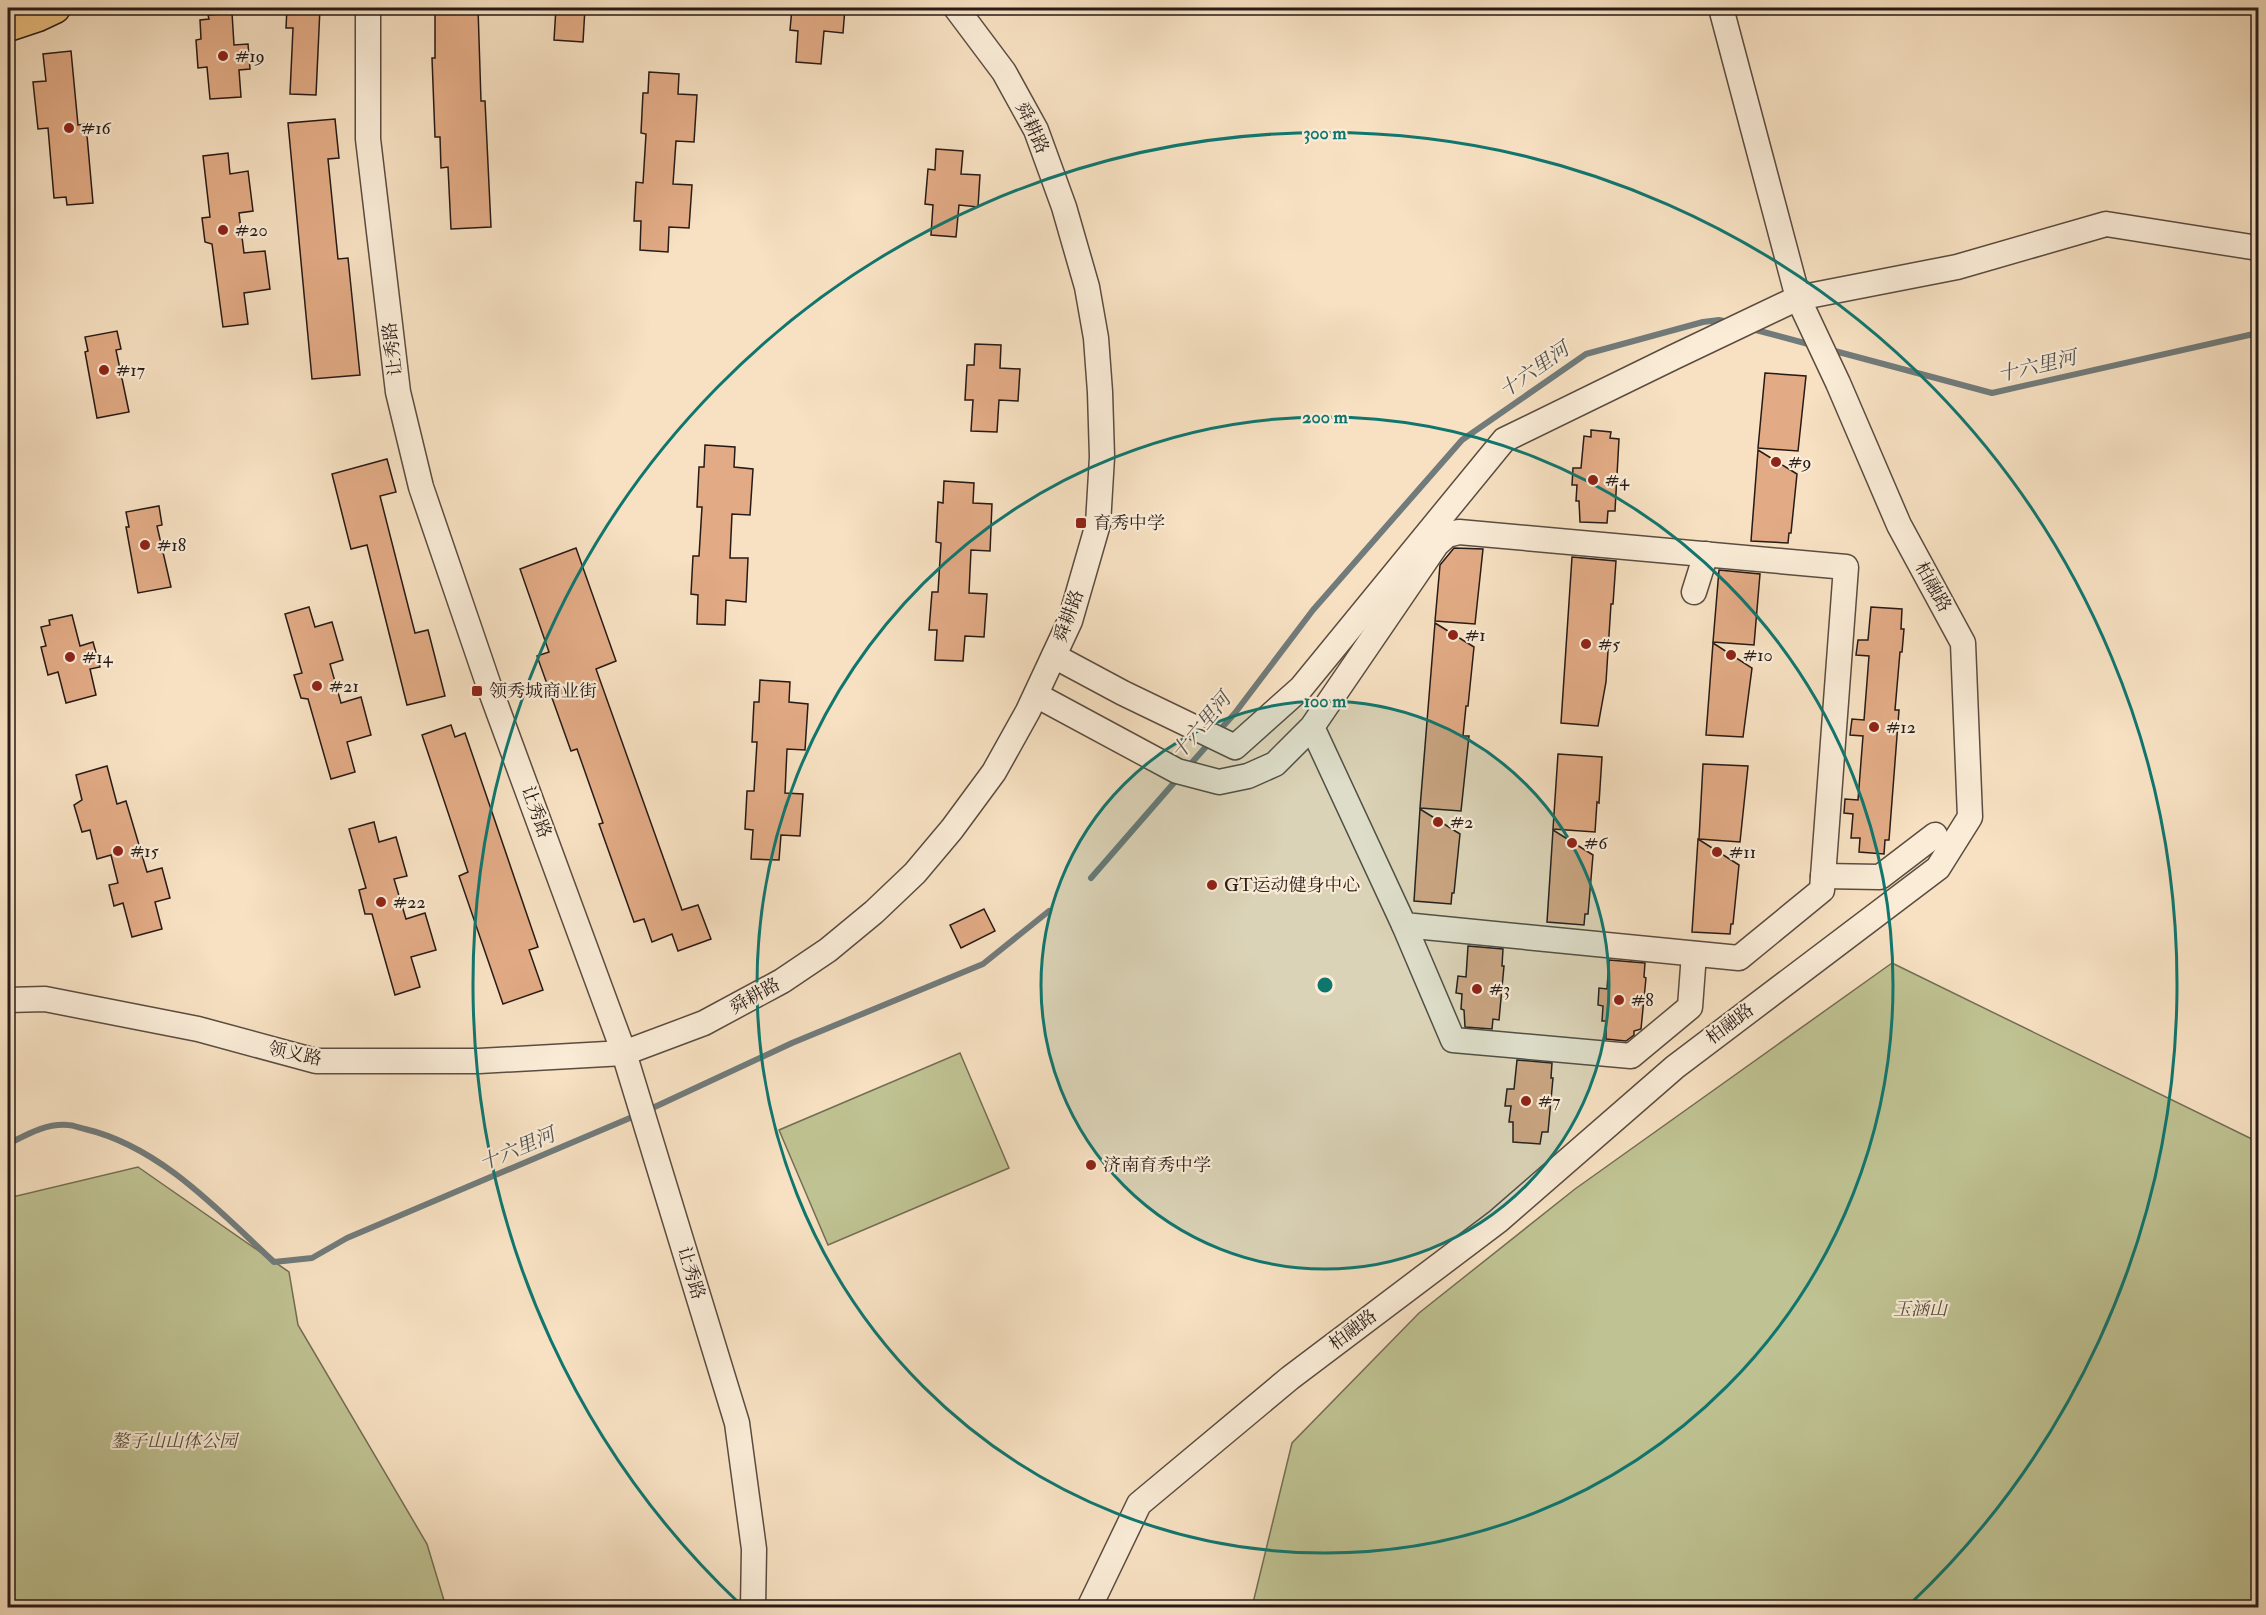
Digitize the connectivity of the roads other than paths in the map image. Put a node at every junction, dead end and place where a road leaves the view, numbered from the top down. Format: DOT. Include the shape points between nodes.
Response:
graph roads {
  1 [pos="26,8"];
  2 [pos="55,8"];
  3 [pos="368,8"];
  4 [pos="956,8"];
  5 [pos="1721,8"];
  6 [pos="8,15"];
  7 [pos="8,26"];
  8 [pos="2259,248"];
  9 [pos="1798,298"];
  10 [pos="1706,554"];
  11 [pos="1694,592"];
  12 [pos="1054,656"];
  13 [pos="1036,695"];
  14 [pos="1312,727"];
  15 [pos="1935,835"];
  16 [pos="1823,876"];
  17 [pos="1404,925"];
  18 [pos="1694,954"];
  19 [pos="8,1000"];
  20 [pos="624,1053"];
  21 [pos="753,1608"];
  22 [pos="1089,1608"];
  1 -- 6 [label="main road"];
  2 -- 7 [label="main road"];
  3 -- 20 [label="street, 让秀路" via="368,139 398,392 421,487 490,689"];
  4 -- 12 [label="street, 舜耕路" via="1004,72 1036,130 1087,286 1096,338 1102,457 1098,524 1070,621"];
  5 -- 9 [label="street, 柏融路"];
  8 -- 9 [label="street" via="2106,224 1957,267"];
  9 -- 12 [label="street" via="1504,440 1301,688 1236,747"];
  9 -- 22 [label="street, 柏融路" via="1899,525 1963,643 1970,817 1938,868 1675,1066 1498,1221 1290,1378 1139,1504"];
  10 -- 11 [label="street"];
  10 -- 14 [label="street" via="1459,532 1446,535"];
  10 -- 16 [label="street" via="1846,567"];
  12 -- 13 [label="street, 舜耕路"];
  13 -- 14 [label="street" via="1185,773 1218,782 1248,776 1275,764"];
  13 -- 20 [label="street, 舜耕路" via="994,772 952,829 915,873 874,912 782,981 704,1023"];
  14 -- 17 [label="street"];
  15 -- 16 [label="street" via="1880,877"];
  16 -- 18 [label="street" via="1822,890 1739,958"];
  17 -- 18 [label="street"];
  17 -- 18 [label="street" via="1453,1040 1631,1056 1690,1007"];
  19 -- 20 [label="street, 领义路" via="45,999 198,1029 316,1061 479,1061"];
  20 -- 21 [label="street, 让秀路" via="737,1423 754,1549"];
}
